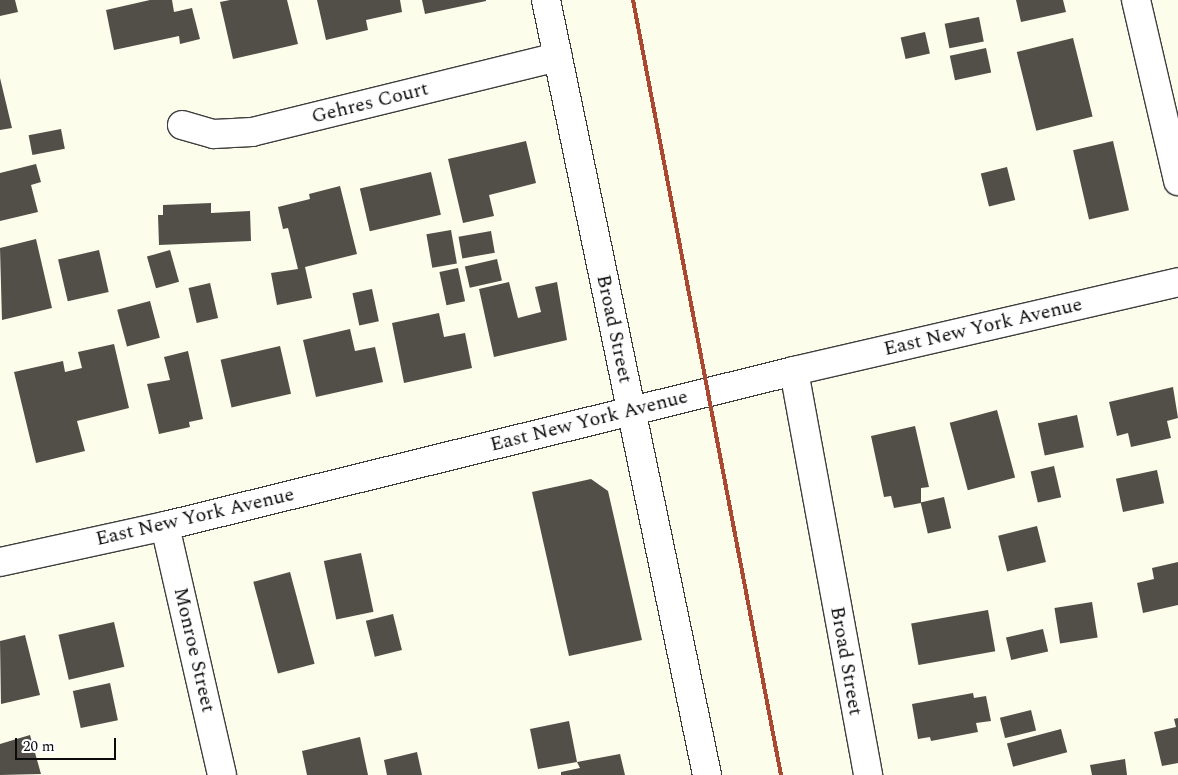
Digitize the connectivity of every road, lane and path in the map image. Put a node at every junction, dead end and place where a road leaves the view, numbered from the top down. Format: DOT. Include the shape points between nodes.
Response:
graph roads {
  1 [pos="546,0"];
  2 [pos="1136,0"];
  3 [pos="558,57"];
  4 [pos="182,125"];
  5 [pos="1178,181"];
  6 [pos="1178,282"];
  7 [pos="794,370"];
  8 [pos="631,410"];
  9 [pos="165,526"];
  10 [pos="0,562"];
  11 [pos="222,775"];
  12 [pos="707,775"];
  13 [pos="868,775"];
  1 -- 3 [label="street, Broad Street"];
  2 -- 5 [label="street"];
  3 -- 4 [label="street, Gehres Court" via="252,132 214,134"];
  3 -- 8 [label="street, Broad Street"];
  6 -- 7 [label="street, East New York Avenue"];
  7 -- 8 [label="street, East New York Avenue"];
  7 -- 13 [label="street, Broad Street"];
  8 -- 9 [label="street, East New York Avenue"];
  8 -- 12 [label="street, Broad Street"];
  9 -- 10 [label="street, East New York Avenue"];
  9 -- 11 [label="street, Monroe Street"];
}
